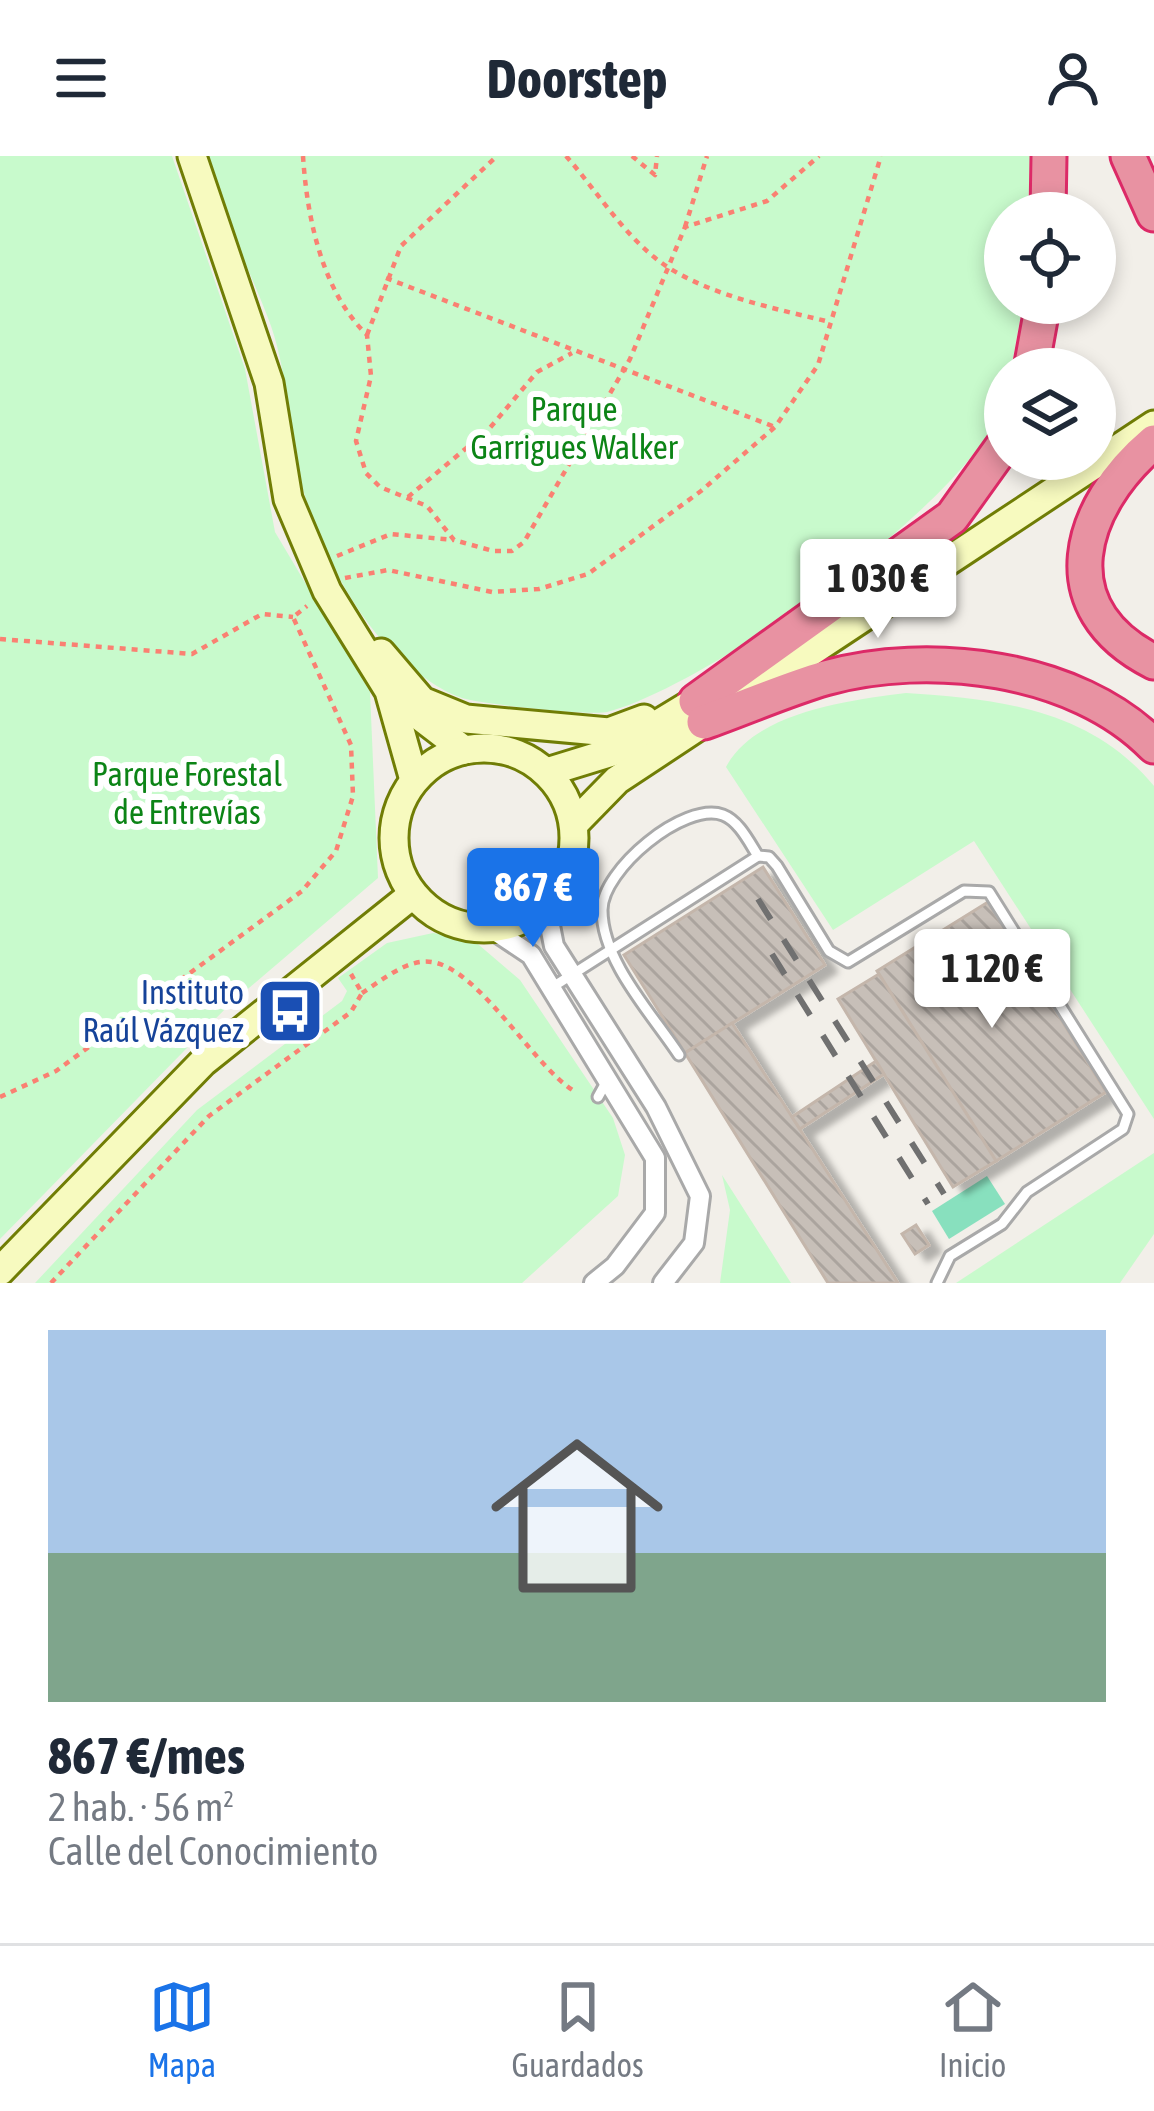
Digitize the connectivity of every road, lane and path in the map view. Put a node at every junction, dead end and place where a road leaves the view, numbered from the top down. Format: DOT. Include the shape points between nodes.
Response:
graph roads {
  1 [pos="192,156"];
  2 [pos="303,156"];
  3 [pos="497,156"];
  4 [pos="566,156"];
  5 [pos="632,156"];
  6 [pos="657,156"];
  7 [pos="706,156"];
  8 [pos="819,156"];
  9 [pos="881,156"];
  10 [pos="1049,156"];
  11 [pos="1128,156"];
  12 [pos="1048,192"];
  13 [pos="1154,214"];
  14 [pos="685,227"];
  15 [pos="668,267"];
  16 [pos="386,278"];
  17 [pos="830,322"];
  18 [pos="368,334"];
  19 [pos="572,353"];
  20 [pos="621,370"];
  21 [pos="1154,406"];
  22 [pos="1154,425"];
  23 [pos="775,427"];
  24 [pos="1116,431"];
  25 [pos="1154,442"];
  26 [pos="984,472"];
  27 [pos="1041,480"];
  28 [pos="408,497"];
  29 [pos="454,540"];
  30 [pos="326,561"];
  31 [pos="327,591"];
  32 [pos="293,617"];
  33 [pos="0,639"];
  34 [pos="1154,662"];
  35 [pos="389,691"];
  36 [pos="700,711"];
  37 [pos="1154,746"];
  38 [pos="464,750"];
  39 [pos="547,772"];
  40 [pos="414,780"];
  41 [pos="574,824"];
  42 [pos="758,856"];
  43 [pos="412,895"];
  44 [pos="546,905"];
  45 [pos="492,929"];
  46 [pos="610,950"];
  47 [pos="338,954"];
  48 [pos="571,974"];
  49 [pos="551,988"];
  50 [pos="362,992"];
  51 [pos="679,1055"];
  52 [pos="608,1079"];
  53 [pos="574,1091"];
  54 [pos="0,1097"];
  55 [pos="598,1097"];
  56 [pos="0,1271"];
  57 [pos="51,1283"];
  58 [pos="594,1283"];
  59 [pos="663,1283"];
  60 [pos="937,1283"];
  1 -- 31 [label="main road" via="269,383 288,499"];
  2 -- 18 [label="path" via="325,264 345,313"];
  3 -- 16 [label="path" via="401,247"];
  4 -- 15 [label="path"];
  5 -- 6 [label="path" via="655,175"];
  7 -- 14 [label="path"];
  8 -- 14 [label="path" via="767,201"];
  9 -- 17 [label="path"];
  10 -- 12 [label="highway"];
  11 -- 13 [label="highway"];
  14 -- 15 [label="path"];
  15 -- 17 [label="path" via="731,295"];
  15 -- 20 [label="path"];
  16 -- 18 [label="path"];
  16 -- 19 [label="path"];
  17 -- 23 [label="path" via="818,365"];
  18 -- 28 [label="path" via="358,460 380,487"];
  19 -- 20 [label="path"];
  19 -- 28 [label="path" via="537,372 489,429"];
  20 -- 23 [label="path"];
  20 -- 29 [label="path" via="524,542 493,551"];
  21 -- 24 [label="main road"];
  22 -- 36 [label="main road"];
  23 -- 31 [label="path" via="588,574 492,592 388,570 344,578"];
  25 -- 34 [label="highway" via="1106,490 1087,531 1084,569 1096,608"];
  26 -- 36 [label="highway" via="952,517"];
  27 -- 36 [label="main road"];
  28 -- 29 [label="path" via="427,506"];
  29 -- 30 [label="path" via="391,534"];
  31 -- 32 [label="path"];
  31 -- 35 [label="main road"];
  31 -- 36 [label="main road" via="422,701 466,719 609,732"];
  32 -- 33 [label="path" via="262,614 192,654"];
  32 -- 54 [label="path" via="351,745 353,796 336,851 302,891 56,1071"];
  35 -- 38 [label="main road"];
  35 -- 40 [label="main road"];
  36 -- 37 [label="highway" via="885,667 942,667 1058,688"];
  36 -- 39 [label="main road"];
  36 -- 41 [label="main road"];
  38 -- 39 [label="main road" via="522,755"];
  38 -- 40 [label="main road"];
  39 -- 41 [label="main road"];
  40 -- 43 [label="main road" via="393,838"];
  41 -- 44 [label="main road" via="574,854"];
  42 -- 46 [label="lane"];
  42 -- 46 [label="lane" via="735,823 712,813 656,838 623,863 604,891"];
  42 -- 60 [label="lane" via="770,857 829,951 848,962 964,891 988,892 1123,1099 1123,1129 1027,1192 1002,1224 950,1256"];
  43 -- 45 [label="main road" via="462,927"];
  43 -- 47 [label="main road"];
  44 -- 45 [label="main road"];
  44 -- 48 [label="street" via="554,946"];
  45 -- 49 [label="street" via="531,955"];
  46 -- 48 [label="lane"];
  46 -- 51 [label="lane"];
  47 -- 50 [label="path"];
  47 -- 56 [label="main road" via="203,1062"];
  48 -- 49 [label="lane"];
  48 -- 59 [label="street" via="656,1107 700,1196 694,1243"];
  49 -- 52 [label="street"];
  50 -- 53 [label="path" via="418,962 454,969 552,1078"];
  50 -- 57 [label="path" via="351,1012 209,1115"];
  52 -- 55 [label="lane"];
  52 -- 58 [label="street" via="656,1158 656,1213"];
}
